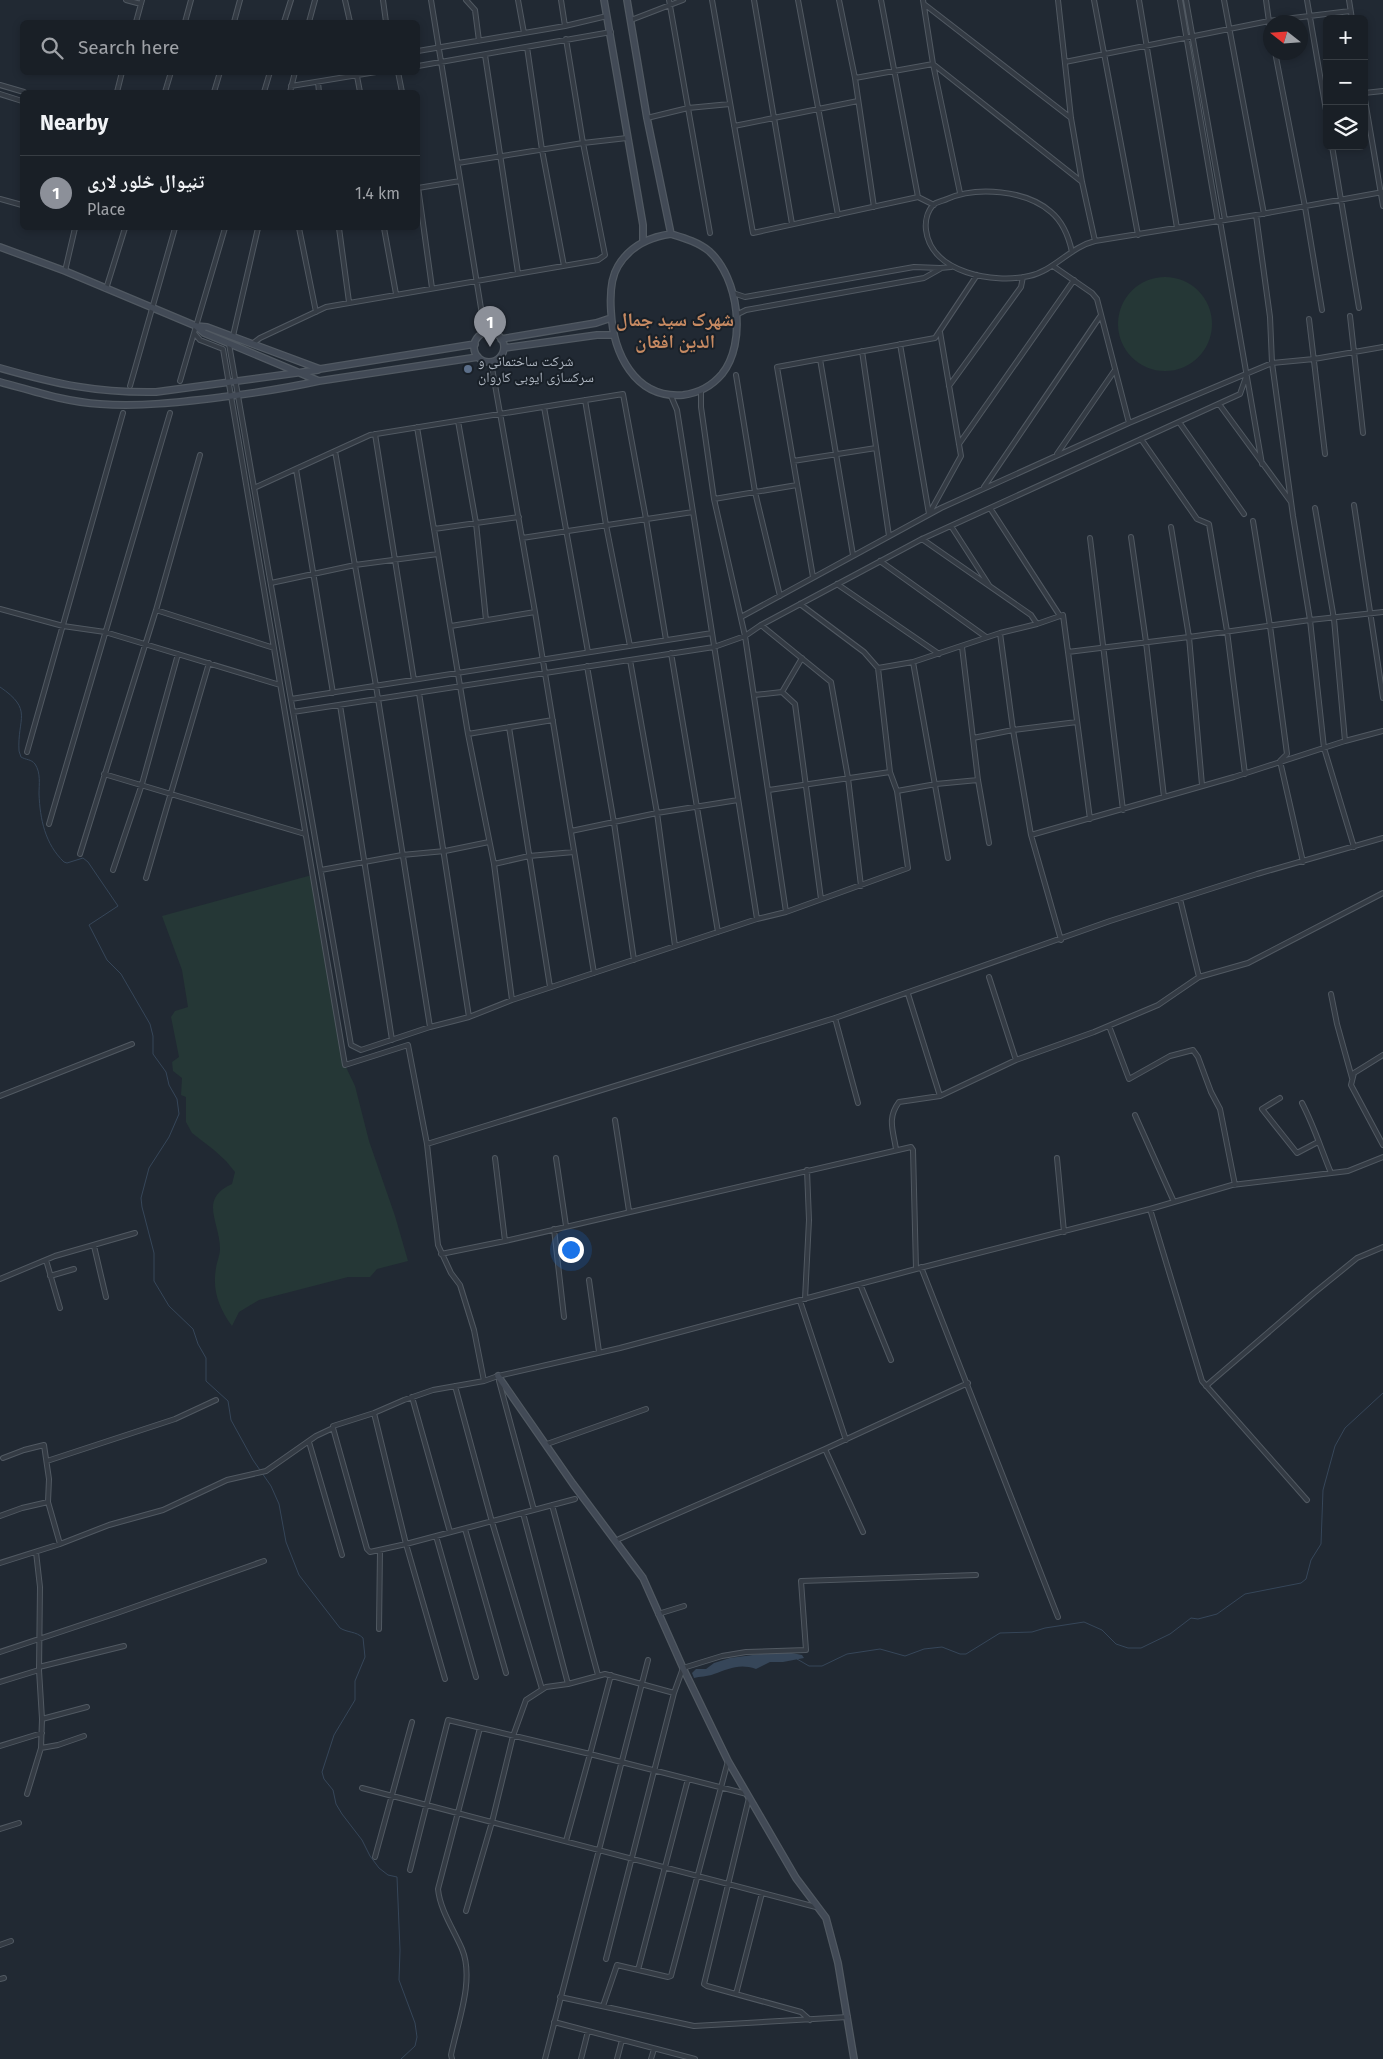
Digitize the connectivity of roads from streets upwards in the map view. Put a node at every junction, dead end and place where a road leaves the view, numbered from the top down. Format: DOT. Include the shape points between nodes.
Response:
graph roads {
  1 [pos="126,0"];
  2 [pos="191,0"];
  3 [pos="240,0"];
  4 [pos="291,0"];
  5 [pos="315,0"];
  6 [pos="346,0"];
  7 [pos="383,0"];
  8 [pos="431,0"];
  9 [pos="466,0"];
  10 [pos="518,0"];
  11 [pos="560,0"];
  12 [pos="604,0"];
  13 [pos="627,0"];
  14 [pos="683,0"];
  15 [pos="712,0"];
  16 [pos="754,0"];
  17 [pos="798,0"];
  18 [pos="839,0"];
  19 [pos="881,0"];
  20 [pos="1058,0"];
  21 [pos="1094,0"];
  22 [pos="1139,0"];
  23 [pos="1180,0"];
  24 [pos="1186,0"];
  25 [pos="1224,0"];
  26 [pos="1266,0"];
  27 [pos="1307,0"];
  28 [pos="1349,0"];
  29 [pos="142,2"];
  30 [pos="669,2"];
  31 [pos="924,2"];
  32 [pos="1350,11"];
  33 [pos="1268,15"];
  34 [pos="1351,15"];
  35 [pos="607,16"];
  36 [pos="1309,16"];
  37 [pos="137,20"];
  38 [pos="186,20"];
  39 [pos="235,20"];
  40 [pos="285,20"];
  41 [pos="310,20"];
  42 [pos="350,20"];
  43 [pos="386,20"];
  44 [pos="631,20"];
  45 [pos="1263,22"];
  46 [pos="565,26"];
  47 [pos="1230,30"];
  48 [pos="610,32"];
  49 [pos="524,33"];
  50 [pos="1193,37"];
  51 [pos="1187,38"];
  52 [pos="566,39"];
  53 [pos="479,42"];
  54 [pos="1147,45"];
  55 [pos="527,47"];
  56 [pos="439,48"];
  57 [pos="420,51"];
  58 [pos="1103,53"];
  59 [pos="484,55"];
  60 [pos="1277,60"];
  61 [pos="1065,62"];
  62 [pos="441,63"];
  63 [pos="933,64"];
  64 [pos="420,66"];
  65 [pos="893,72"];
  66 [pos="121,75"];
  67 [pos="170,75"];
  68 [pos="219,75"];
  69 [pos="269,75"];
  70 [pos="293,75"];
  71 [pos="362,75"];
  72 [pos="399,75"];
  73 [pos="357,76"];
  74 [pos="855,78"];
  75 [pos="318,82"];
  76 [pos="0,85"];
  77 [pos="291,86"];
  78 [pos="118,90"];
  79 [pos="166,90"];
  80 [pos="215,90"];
  81 [pos="265,90"];
  82 [pos="290,90"];
  83 [pos="319,90"];
  84 [pos="360,90"];
  85 [pos="402,90"];
  86 [pos="20,91"];
  87 [pos="1383,91"];
  88 [pos="1368,93"];
  89 [pos="0,94"];
  90 [pos="20,100"];
  91 [pos="858,101"];
  92 [pos="730,104"];
  93 [pos="1325,105"];
  94 [pos="1366,105"];
  95 [pos="688,108"];
  96 [pos="818,109"];
  97 [pos="774,117"];
  98 [pos="647,118"];
  99 [pos="1071,118"];
  100 [pos="734,126"];
  101 [pos="627,138"];
  102 [pos="583,143"];
  103 [pos="542,150"];
  104 [pos="1333,150"];
  105 [pos="500,157"];
  106 [pos="458,162"];
  107 [pos="460,181"];
  108 [pos="1082,182"];
  109 [pos="420,188"];
  110 [pos="1382,192"];
  111 [pos="960,193"];
  112 [pos="918,197"];
  113 [pos="0,199"];
  114 [pos="1341,199"];
  115 [pos="420,202"];
  116 [pos="20,204"];
  117 [pos="934,205"];
  118 [pos="1383,206"];
  119 [pos="874,207"];
  120 [pos="1305,207"];
  121 [pos="1264,214"];
  122 [pos="838,215"];
  123 [pos="1256,216"];
  124 [pos="1225,220"];
  125 [pos="1219,222"];
  126 [pos="792,224"];
  127 [pos="1177,228"];
  128 [pos="75,230"];
  129 [pos="124,230"];
  130 [pos="174,230"];
  131 [pos="224,230"];
  132 [pos="258,230"];
  133 [pos="299,230"];
  134 [pos="339,230"];
  135 [pos="384,230"];
  136 [pos="710,232"];
  137 [pos="671,234"];
  138 [pos="1138,235"];
  139 [pos="644,241"];
  140 [pos="1095,241"];
  141 [pos="0,247"];
  142 [pos="1072,252"];
  143 [pos="564,266"];
  144 [pos="1053,266"];
  145 [pos="951,267"];
  146 [pos="940,268"];
  147 [pos="65,271"];
  148 [pos="518,274"];
  149 [pos="977,275"];
  150 [pos="1023,277"];
  151 [pos="1074,280"];
  152 [pos="477,281"];
  153 [pos="432,288"];
  154 [pos="106,289"];
  155 [pos="396,294"];
  156 [pos="733,294"];
  157 [pos="349,302"];
  158 [pos="151,308"];
  159 [pos="1359,308"];
  160 [pos="1322,310"];
  161 [pos="316,312"];
  162 [pos="736,315"];
  163 [pos="1101,315"];
  164 [pos="1350,316"];
  165 [pos="612,318"];
  166 [pos="1309,318"];
  167 [pos="196,326"];
  168 [pos="940,332"];
  169 [pos="194,333"];
  170 [pos="484,333"];
  171 [pos="614,335"];
  172 [pos="233,336"];
  173 [pos="501,339"];
  174 [pos="229,344"];
  175 [pos="252,344"];
  176 [pos="475,344"];
  177 [pos="900,344"];
  178 [pos="1383,347"];
  179 [pos="504,348"];
  180 [pos="862,351"];
  181 [pos="1354,352"];
  182 [pos="478,357"];
  183 [pos="820,359"];
  184 [pos="1314,359"];
  185 [pos="491,362"];
  186 [pos="1272,363"];
  187 [pos="0,368"];
  188 [pos="320,369"];
  189 [pos="1115,370"];
  190 [pos="300,373"];
  191 [pos="1247,374"];
  192 [pos="736,375"];
  193 [pos="180,381"];
  194 [pos="320,381"];
  195 [pos="0,382"];
  196 [pos="236,382"];
  197 [pos="229,383"];
  198 [pos="130,386"];
  199 [pos="949,386"];
  200 [pos="702,392"];
  201 [pos="238,395"];
  202 [pos="231,396"];
  203 [pos="671,396"];
  204 [pos="586,400"];
  205 [pos="1219,404"];
  206 [pos="544,407"];
  207 [pos="124,413"];
  208 [pos="170,413"];
  209 [pos="500,414"];
  210 [pos="458,421"];
  211 [pos="1179,422"];
  212 [pos="1128,423"];
  213 [pos="417,428"];
  214 [pos="1364,433"];
  215 [pos="375,434"];
  216 [pos="1141,439"];
  217 [pos="959,444"];
  218 [pos="876,448"];
  219 [pos="335,451"];
  220 [pos="836,454"];
  221 [pos="1325,454"];
  222 [pos="200,455"];
  223 [pos="1056,456"];
  224 [pos="793,461"];
  225 [pos="1262,464"];
  226 [pos="296,468"];
  227 [pos="797,485"];
  228 [pos="254,488"];
  229 [pos="983,489"];
  230 [pos="755,492"];
  231 [pos="714,499"];
  232 [pos="1292,503"];
  233 [pos="1354,504"];
  234 [pos="990,508"];
  235 [pos="1315,508"];
  236 [pos="693,512"];
  237 [pos="929,514"];
  238 [pos="1244,514"];
  239 [pos="518,517"];
  240 [pos="646,519"];
  241 [pos="1253,520"];
  242 [pos="476,523"];
  243 [pos="606,525"];
  244 [pos="951,526"];
  245 [pos="1171,528"];
  246 [pos="434,529"];
  247 [pos="566,531"];
  248 [pos="889,536"];
  249 [pos="1131,537"];
  250 [pos="522,538"];
  251 [pos="1090,538"];
  252 [pos="922,539"];
  253 [pos="438,554"];
  254 [pos="852,556"];
  255 [pos="395,560"];
  256 [pos="880,562"];
  257 [pos="355,565"];
  258 [pos="314,575"];
  259 [pos="812,577"];
  260 [pos="271,583"];
  261 [pos="837,584"];
  262 [pos="990,586"];
  263 [pos="780,596"];
  264 [pos="800,604"];
  265 [pos="0,609"];
  266 [pos="156,610"];
  267 [pos="535,612"];
  268 [pos="1383,612"];
  269 [pos="1370,614"];
  270 [pos="1060,616"];
  271 [pos="741,618"];
  272 [pos="1334,619"];
  273 [pos="486,620"];
  274 [pos="1310,620"];
  275 [pos="1037,624"];
  276 [pos="761,625"];
  277 [pos="63,626"];
  278 [pos="450,626"];
  279 [pos="1270,626"];
  280 [pos="1227,631"];
  281 [pos="105,632"];
  282 [pos="712,633"];
  283 [pos="1000,633"];
  284 [pos="745,636"];
  285 [pos="986,637"];
  286 [pos="1190,637"];
  287 [pos="666,640"];
  288 [pos="1146,642"];
  289 [pos="144,644"];
  290 [pos="630,646"];
  291 [pos="962,646"];
  292 [pos="1103,646"];
  293 [pos="714,647"];
  294 [pos="274,648"];
  295 [pos="588,652"];
  296 [pos="1068,652"];
  297 [pos="671,653"];
  298 [pos="178,654"];
  299 [pos="939,654"];
  300 [pos="802,658"];
  301 [pos="543,660"];
  302 [pos="630,660"];
  303 [pos="913,662"];
  304 [pos="209,663"];
  305 [pos="587,666"];
  306 [pos="878,668"];
  307 [pos="458,673"];
  308 [pos="545,673"];
  309 [pos="414,680"];
  310 [pos="280,685"];
  311 [pos="376,686"];
  312 [pos="460,686"];
  313 [pos="782,692"];
  314 [pos="333,693"];
  315 [pos="419,693"];
  316 [pos="754,695"];
  317 [pos="1383,698"];
  318 [pos="291,699"];
  319 [pos="377,699"];
  320 [pos="340,705"];
  321 [pos="294,712"];
  322 [pos="553,720"];
  323 [pos="1077,722"];
  324 [pos="509,727"];
  325 [pos="1013,730"];
  326 [pos="1383,731"];
  327 [pos="468,734"];
  328 [pos="973,738"];
  329 [pos="1345,741"];
  330 [pos="1324,748"];
  331 [pos="27,752"];
  332 [pos="1280,762"];
  333 [pos="890,772"];
  334 [pos="104,774"];
  335 [pos="1245,774"];
  336 [pos="848,778"];
  337 [pos="978,780"];
  338 [pos="142,784"];
  339 [pos="807,784"];
  340 [pos="936,784"];
  341 [pos="1202,785"];
  342 [pos="769,790"];
  343 [pos="897,791"];
  344 [pos="170,794"];
  345 [pos="1164,797"];
  346 [pos="738,800"];
  347 [pos="696,808"];
  348 [pos="1123,810"];
  349 [pos="657,814"];
  350 [pos="1090,819"];
  351 [pos="614,823"];
  352 [pos="49,824"];
  353 [pos="571,831"];
  354 [pos="305,834"];
  355 [pos="1030,835"];
  356 [pos="1383,838"];
  357 [pos="489,842"];
  358 [pos="989,843"];
  359 [pos="1354,848"];
  360 [pos="445,851"];
  361 [pos="574,852"];
  362 [pos="80,854"];
  363 [pos="402,855"];
  364 [pos="529,856"];
  365 [pos="948,858"];
  366 [pos="364,862"];
  367 [pos="1303,862"];
  368 [pos="494,864"];
  369 [pos="113,870"];
  370 [pos="321,870"];
  371 [pos="146,878"];
  372 [pos="861,886"];
  373 [pos="1383,893"];
  374 [pos="820,899"];
  375 [pos="1180,899"];
  376 [pos="786,912"];
  377 [pos="757,919"];
  378 [pos="718,932"];
  379 [pos="1061,940"];
  380 [pos="675,946"];
  381 [pos="634,960"];
  382 [pos="594,973"];
  383 [pos="1199,977"];
  384 [pos="989,978"];
  385 [pos="550,987"];
  386 [pos="908,994"];
  387 [pos="1331,994"];
  388 [pos="512,1000"];
  389 [pos="469,1017"];
  390 [pos="835,1018"];
  391 [pos="1109,1026"];
  392 [pos="430,1027"];
  393 [pos="392,1040"];
  394 [pos="132,1044"];
  395 [pos="1383,1055"];
  396 [pos="1016,1060"];
  397 [pos="1352,1080"];
  398 [pos="0,1096"];
  399 [pos="940,1096"];
  400 [pos="1280,1098"];
  401 [pos="858,1103"];
  402 [pos="1302,1103"];
  403 [pos="1135,1115"];
  404 [pos="614,1120"];
  405 [pos="1318,1142"];
  406 [pos="427,1144"];
  407 [pos="1383,1145"];
  408 [pos="896,1149"];
  409 [pos="1383,1157"];
  410 [pos="495,1158"];
  411 [pos="556,1158"];
  412 [pos="1057,1158"];
  413 [pos="807,1170"];
  414 [pos="1331,1173"];
  415 [pos="1236,1185"];
  416 [pos="1174,1202"];
  417 [pos="1150,1209"];
  418 [pos="629,1211"];
  419 [pos="566,1226"];
  420 [pos="554,1229"];
  421 [pos="1064,1232"];
  422 [pos="135,1233"];
  423 [pos="505,1241"];
  424 [pos="94,1246"];
  425 [pos="1383,1247"];
  426 [pos="441,1254"];
  427 [pos="46,1260"];
  428 [pos="921,1267"];
  429 [pos="74,1269"];
  430 [pos="916,1269"];
  431 [pos="50,1276"];
  432 [pos="0,1279"];
  433 [pos="589,1280"];
  434 [pos="860,1284"];
  435 [pos="106,1297"];
  436 [pos="805,1299"];
  437 [pos="800,1301"];
  438 [pos="60,1308"];
  439 [pos="564,1317"];
  440 [pos="599,1352"];
  441 [pos="891,1360"];
  442 [pos="498,1376"];
  443 [pos="484,1382"];
  444 [pos="968,1383"];
  445 [pos="455,1386"];
  446 [pos="1206,1386"];
  447 [pos="412,1397"];
  448 [pos="216,1400"];
  449 [pos="646,1409"];
  450 [pos="374,1414"];
  451 [pos="333,1428"];
  452 [pos="846,1440"];
  453 [pos="309,1442"];
  454 [pos="547,1444"];
  455 [pos="825,1449"];
  456 [pos="3,1458"];
  457 [pos="47,1462"];
  458 [pos="575,1499"];
  459 [pos="1307,1500"];
  460 [pos="48,1502"];
  461 [pos="552,1505"];
  462 [pos="534,1510"];
  463 [pos="523,1514"];
  464 [pos="0,1516"];
  465 [pos="492,1522"];
  466 [pos="465,1529"];
  467 [pos="450,1532"];
  468 [pos="863,1532"];
  469 [pos="436,1536"];
  470 [pos="619,1539"];
  471 [pos="60,1544"];
  472 [pos="406,1544"];
  473 [pos="380,1550"];
  474 [pos="36,1552"];
  475 [pos="342,1555"];
  476 [pos="264,1561"];
  477 [pos="0,1563"];
  478 [pos="976,1575"];
  479 [pos="684,1606"];
  480 [pos="658,1614"];
  481 [pos="1058,1616"];
  482 [pos="379,1629"];
  483 [pos="41,1638"];
  484 [pos="124,1646"];
  485 [pos="0,1652"];
  486 [pos="648,1660"];
  487 [pos="39,1668"];
  488 [pos="683,1668"];
  489 [pos="506,1673"];
  490 [pos="598,1675"];
  491 [pos="611,1676"];
  492 [pos="476,1678"];
  493 [pos="445,1679"];
  494 [pos="0,1682"];
  495 [pos="568,1684"];
  496 [pos="642,1685"];
  497 [pos="542,1689"];
  498 [pos="674,1692"];
  499 [pos="87,1708"];
  500 [pos="42,1719"];
  501 [pos="412,1722"];
  502 [pos="480,1728"];
  503 [pos="42,1733"];
  504 [pos="84,1736"];
  505 [pos="513,1736"];
  506 [pos="0,1746"];
  507 [pos="41,1748"];
  508 [pos="590,1754"];
  509 [pos="728,1761"];
  510 [pos="622,1762"];
  511 [pos="654,1770"];
  512 [pos="688,1779"];
  513 [pos="720,1787"];
  514 [pos="362,1788"];
  515 [pos="26,1794"];
  516 [pos="393,1796"];
  517 [pos="748,1796"];
  518 [pos="426,1804"];
  519 [pos="459,1812"];
  520 [pos="492,1822"];
  521 [pos="19,1823"];
  522 [pos="0,1829"];
  523 [pos="566,1841"];
  524 [pos="600,1850"];
  525 [pos="375,1857"];
  526 [pos="632,1858"];
  527 [pos="664,1867"];
  528 [pos="410,1870"];
  529 [pos="697,1876"];
  530 [pos="729,1884"];
  531 [pos="762,1893"];
  532 [pos="819,1907"];
  533 [pos="466,1911"];
  534 [pos="11,1941"];
  535 [pos="0,1946"];
  536 [pos="606,1959"];
  537 [pos="638,1970"];
  538 [pos="736,1994"];
  539 [pos="560,1996"];
  540 [pos="603,2006"];
  541 [pos="848,2017"];
  542 [pos="810,2020"];
  543 [pos="554,2022"];
  544 [pos="588,2031"];
  545 [pos="622,2040"];
  546 [pos="654,2049"];
  547 [pos="685,2058"];
  548 [pos="452,2059"];
  549 [pos="545,2059"];
  550 [pos="581,2059"];
  551 [pos="617,2059"];
  552 [pos="651,2059"];
  553 [pos="695,2059"];
  554 [pos="854,2059"];
  1 -- 29 [label="street"];
  2 -- 38 [label="street"];
  3 -- 39 [label="street"];
  4 -- 40 [label="street"];
  5 -- 41 [label="street"];
  6 -- 42 [label="street"];
  7 -- 43 [label="street"];
  8 -- 56 [label="street"];
  9 -- 53 [label="street" via="475,10"];
  10 -- 49 [label="street"];
  11 -- 46 [label="street"];
  12 -- 35 [label="street"];
  13 -- 44 [label="street"];
  14 -- 30 [label="street"];
  15 -- 92 [label="street"];
  16 -- 97 [label="street"];
  17 -- 96 [label="street"];
  18 -- 74 [label="street"];
  19 -- 65 [label="street"];
  20 -- 61 [label="street"];
  21 -- 58 [label="street"];
  22 -- 54 [label="street"];
  23 -- 51 [label="street"];
  24 -- 50 [label="street"];
  25 -- 47 [label="street"];
  26 -- 33 [label="street"];
  27 -- 36 [label="street"];
  28 -- 32 [label="street"];
  29 -- 37 [label="street"];
  30 -- 44 [label="street"];
  30 -- 95 [label="street"];
  31 -- 63 [label="street"];
  31 -- 99 [label="street"];
  32 -- 34 [label="street"];
  32 -- 36 [label="street"];
  35 -- 46 [label="street"];
  35 -- 48 [label="street"];
  36 -- 93 [label="street"];
  44 -- 98 [label="street"];
  45 -- 47 [label="street"];
  46 -- 49 [label="street"];
  47 -- 50 [label="street"];
  47 -- 121 [label="street"];
  48 -- 52 [label="street"];
  48 -- 101 [label="street"];
  49 -- 53 [label="street"];
  50 -- 51 [label="street"];
  50 -- 124 [label="street"];
  51 -- 54 [label="street"];
  51 -- 125 [label="street"];
  52 -- 55 [label="street"];
  52 -- 102 [label="street"];
  53 -- 56 [label="street"];
  54 -- 58 [label="street"];
  54 -- 127 [label="street"];
  55 -- 59 [label="street"];
  55 -- 103 [label="street"];
  56 -- 57 [label="street"];
  56 -- 62 [label="street"];
  58 -- 61 [label="street"];
  58 -- 138 [label="street"];
  59 -- 62 [label="street"];
  59 -- 105 [label="street"];
  60 -- 120 [label="street"];
  61 -- 99 [label="street"];
  62 -- 64 [label="street"];
  62 -- 106 [label="street"];
  63 -- 65 [label="street"];
  63 -- 108 [label="street"];
  63 -- 111 [label="street"];
  65 -- 74 [label="street"];
  65 -- 112 [label="street"];
  66 -- 78 [label="street"];
  67 -- 79 [label="street"];
  68 -- 80 [label="street"];
  69 -- 81 [label="street"];
  70 -- 77 [label="street"];
  71 -- 73 [label="street"];
  72 -- 85 [label="street"];
  73 -- 75 [label="street"];
  73 -- 84 [label="street"];
  74 -- 91 [label="street"];
  75 -- 77 [label="street"];
  75 -- 83 [label="street"];
  76 -- 86 [label="street"];
  77 -- 82 [label="street"];
  87 -- 88 [label="street"];
  89 -- 90 [label="street"];
  91 -- 96 [label="street"];
  91 -- 119 [label="street"];
  92 -- 95 [label="street"];
  92 -- 100 [label="street"];
  94 -- 110 [label="street"];
  95 -- 98 [label="street"];
  95 -- 136 [label="street"];
  96 -- 97 [label="street"];
  96 -- 122 [label="street"];
  97 -- 100 [label="street"];
  97 -- 126 [label="street"];
  98 -- 137 [label="street"];
  99 -- 108 [label="street"];
  100 -- 126 [label="street" via="753,233"];
  101 -- 102 [label="street"];
  101 -- 139 [label="street"];
  102 -- 103 [label="street"];
  102 -- 143 [label="street" via="605,255 598,260"];
  103 -- 105 [label="street"];
  103 -- 143 [label="street"];
  104 -- 114 [label="street"];
  105 -- 106 [label="street"];
  105 -- 148 [label="street"];
  106 -- 107 [label="street"];
  107 -- 109 [label="street"];
  107 -- 152 [label="street"];
  108 -- 140 [label="street"];
  110 -- 114 [label="street"];
  110 -- 118 [label="street"];
  111 -- 117 [label="street"];
  111 -- 142 [label="street" via="1007,193 1050,210 1070,241"];
  112 -- 117 [label="street"];
  112 -- 119 [label="street"];
  113 -- 116 [label="street"];
  114 -- 120 [label="street"];
  114 -- 159 [label="street"];
  115 -- 153 [label="street"];
  117 -- 145 [label="street" via="928,213 926,233 930,245"];
  119 -- 122 [label="street"];
  120 -- 121 [label="street"];
  120 -- 160 [label="street"];
  121 -- 123 [label="street"];
  122 -- 126 [label="street"];
  123 -- 124 [label="street"];
  123 -- 186 [label="street" via="1270,318"];
  124 -- 125 [label="street"];
  125 -- 127 [label="street"];
  125 -- 191 [label="street"];
  127 -- 138 [label="street"];
  128 -- 147 [label="street"];
  129 -- 154 [label="street"];
  130 -- 158 [label="street"];
  131 -- 167 [label="street"];
  132 -- 172 [label="street"];
  133 -- 161 [label="street"];
  134 -- 157 [label="street"];
  135 -- 155 [label="street"];
  137 -- 139 [label="street"];
  137 -- 156 [label="street" via="684,237 709,252 725,274"];
  138 -- 140 [label="street"];
  139 -- 165 [label="street" via="618,267 612,283"];
  140 -- 142 [label="street"];
  141 -- 147 [label="street"];
  142 -- 144 [label="street"];
  143 -- 148 [label="street"];
  144 -- 150 [label="street"];
  144 -- 151 [label="street"];
  145 -- 146 [label="street"];
  145 -- 149 [label="street"];
  146 -- 156 [label="street" via="914,267 745,296"];
  146 -- 162 [label="street" via="924,278 746,310"];
  147 -- 154 [label="street"];
  148 -- 152 [label="street"];
  149 -- 150 [label="street" via="1011,279"];
  149 -- 168 [label="street"];
  150 -- 199 [label="street" via="1021,287"];
  151 -- 163 [label="street" via="1095,296"];
  151 -- 217 [label="street"];
  152 -- 153 [label="street"];
  152 -- 170 [label="street"];
  153 -- 155 [label="street"];
  154 -- 158 [label="street"];
  155 -- 157 [label="street"];
  156 -- 162 [label="street"];
  157 -- 161 [label="street"];
  158 -- 167 [label="street"];
  158 -- 198 [label="street"];
  161 -- 175 [label="street"];
  162 -- 200 [label="street" via="732,357 722,374"];
  163 -- 189 [label="street"];
  163 -- 229 [label="street"];
  164 -- 181 [label="street"];
  165 -- 171 [label="street"];
  165 -- 173 [label="street"];
  166 -- 184 [label="street"];
  167 -- 169 [label="street"];
  167 -- 172 [label="street"];
  167 -- 174 [label="street"];
  168 -- 177 [label="street" via="936,338"];
  168 -- 199 [label="street"];
  169 -- 193 [label="street"];
  169 -- 197 [label="street" via="200,340 224,349"];
  170 -- 173 [label="street" via="494,333"];
  170 -- 176 [label="street"];
  171 -- 179 [label="street"];
  171 -- 203 [label="street" via="620,355 631,373 640,382"];
  172 -- 175 [label="street"];
  173 -- 179 [label="street"];
  174 -- 190 [label="street"];
  174 -- 196 [label="street"];
  175 -- 188 [label="street"];
  176 -- 182 [label="street"];
  176 -- 188 [label="street"];
  177 -- 180 [label="street"];
  177 -- 237 [label="street"];
  178 -- 181 [label="street"];
  179 -- 185 [label="street" via="500,357"];
  180 -- 183 [label="street"];
  180 -- 218 [label="street"];
  181 -- 184 [label="street"];
  181 -- 214 [label="street"];
  182 -- 185 [label="street"];
  182 -- 194 [label="street"];
  183 -- 220 [label="street"];
  183 -- 224 [label="street" via="777,367"];
  184 -- 186 [label="street"];
  184 -- 221 [label="street"];
  185 -- 209 [label="street"];
  186 -- 191 [label="street"];
  186 -- 232 [label="street"];
  187 -- 197 [label="street" via="51,383 100,391 156,392"];
  188 -- 190 [label="street"];
  189 -- 212 [label="street"];
  189 -- 223 [label="street"];
  190 -- 194 [label="street"];
  190 -- 196 [label="street"];
  191 -- 205 [label="street" via="1240,394"];
  191 -- 212 [label="street"];
  191 -- 225 [label="street"];
  192 -- 230 [label="street"];
  194 -- 201 [label="street"];
  195 -- 202 [label="street" via="48,396 98,404 157,405"];
  196 -- 197 [label="street"];
  196 -- 201 [label="street"];
  197 -- 202 [label="street"];
  199 -- 217 [label="street"];
  200 -- 203 [label="street"];
  200 -- 231 [label="street" via="701,407"];
  201 -- 202 [label="street"];
  201 -- 228 [label="street"];
  202 -- 294 [label="street"];
  203 -- 236 [label="street" via="677,410"];
  204 -- 206 [label="street"];
  204 -- 240 [label="street" via="623,394"];
  204 -- 243 [label="street"];
  205 -- 211 [label="street"];
  205 -- 225 [label="street"];
  206 -- 209 [label="street"];
  206 -- 247 [label="street"];
  207 -- 277 [label="street"];
  208 -- 281 [label="street"];
  209 -- 210 [label="street"];
  209 -- 239 [label="street"];
  210 -- 213 [label="street"];
  210 -- 242 [label="street"];
  211 -- 216 [label="street"];
  211 -- 238 [label="street"];
  212 -- 223 [label="street"];
  213 -- 215 [label="street"];
  213 -- 246 [label="street"];
  215 -- 219 [label="street"];
  215 -- 255 [label="street"];
  216 -- 234 [label="street"];
  216 -- 280 [label="street" via="1197,519 1209,524"];
  217 -- 237 [label="street" via="961,456"];
  218 -- 220 [label="street"];
  218 -- 248 [label="street"];
  219 -- 226 [label="street"];
  219 -- 257 [label="street"];
  220 -- 224 [label="street"];
  220 -- 254 [label="street"];
  222 -- 266 [label="street"];
  223 -- 229 [label="street"];
  224 -- 227 [label="street"];
  225 -- 232 [label="street"];
  226 -- 228 [label="street"];
  226 -- 258 [label="street"];
  227 -- 230 [label="street"];
  227 -- 259 [label="street"];
  228 -- 260 [label="street"];
  229 -- 237 [label="street"];
  230 -- 231 [label="street"];
  230 -- 263 [label="street"];
  231 -- 271 [label="street"];
  232 -- 274 [label="street"];
  233 -- 269 [label="street"];
  234 -- 244 [label="street"];
  234 -- 270 [label="street"];
  235 -- 272 [label="street"];
  236 -- 240 [label="street"];
  236 -- 282 [label="street"];
  237 -- 248 [label="street"];
  239 -- 242 [label="street"];
  239 -- 250 [label="street"];
  240 -- 243 [label="street"];
  240 -- 287 [label="street"];
  241 -- 279 [label="street"];
  242 -- 246 [label="street"];
  242 -- 273 [label="street"];
  243 -- 247 [label="street"];
  243 -- 290 [label="street"];
  244 -- 252 [label="street"];
  244 -- 262 [label="street"];
  245 -- 286 [label="street"];
  246 -- 253 [label="street"];
  247 -- 250 [label="street"];
  247 -- 295 [label="street"];
  248 -- 254 [label="street"];
  249 -- 288 [label="street"];
  250 -- 267 [label="street"];
  251 -- 292 [label="street"];
  252 -- 256 [label="street"];
  252 -- 262 [label="street"];
  253 -- 255 [label="street"];
  253 -- 278 [label="street"];
  254 -- 259 [label="street"];
  255 -- 257 [label="street"];
  255 -- 309 [label="street"];
  256 -- 261 [label="street"];
  256 -- 285 [label="street"];
  257 -- 258 [label="street"];
  257 -- 311 [label="street"];
  258 -- 260 [label="street"];
  258 -- 314 [label="street"];
  259 -- 263 [label="street"];
  260 -- 318 [label="street"];
  261 -- 264 [label="street"];
  261 -- 299 [label="street"];
  262 -- 275 [label="street" via="1031,615"];
  263 -- 271 [label="street"];
  264 -- 276 [label="street"];
  264 -- 306 [label="street" via="864,652"];
  265 -- 277 [label="street"];
  266 -- 289 [label="street"];
  266 -- 294 [label="street"];
  267 -- 273 [label="street"];
  267 -- 301 [label="street"];
  268 -- 269 [label="street"];
  269 -- 272 [label="street"];
  269 -- 317 [label="street"];
  270 -- 275 [label="street"];
  270 -- 296 [label="street" via="1063,615"];
  271 -- 284 [label="street"];
  272 -- 274 [label="street"];
  272 -- 329 [label="street"];
  273 -- 278 [label="street"];
  274 -- 279 [label="street"];
  274 -- 330 [label="street"];
  275 -- 283 [label="street"];
  276 -- 284 [label="street"];
  276 -- 300 [label="street"];
  277 -- 281 [label="street"];
  277 -- 331 [label="street"];
  278 -- 307 [label="street"];
  279 -- 280 [label="street"];
  279 -- 332 [label="street" via="1287,754"];
  280 -- 286 [label="street"];
  280 -- 335 [label="street"];
  281 -- 289 [label="street"];
  281 -- 352 [label="street"];
  282 -- 287 [label="street"];
  282 -- 293 [label="street"];
  283 -- 285 [label="street"];
  283 -- 325 [label="street"];
  284 -- 293 [label="street"];
  284 -- 316 [label="street"];
  285 -- 291 [label="street"];
  286 -- 288 [label="street"];
  286 -- 341 [label="street"];
  287 -- 290 [label="street"];
  288 -- 292 [label="street"];
  288 -- 345 [label="street"];
  289 -- 298 [label="street"];
  289 -- 334 [label="street"];
  290 -- 295 [label="street"];
  291 -- 299 [label="street"];
  291 -- 328 [label="street"];
  292 -- 296 [label="street"];
  292 -- 348 [label="street"];
  293 -- 297 [label="street"];
  293 -- 346 [label="street"];
  294 -- 310 [label="street"];
  295 -- 301 [label="street"];
  296 -- 323 [label="street"];
  297 -- 302 [label="street"];
  297 -- 347 [label="street"];
  298 -- 304 [label="street"];
  298 -- 338 [label="street"];
  299 -- 303 [label="street"];
  300 -- 313 [label="street"];
  300 -- 336 [label="street" via="831,682"];
  301 -- 307 [label="street"];
  301 -- 308 [label="street"];
  302 -- 305 [label="street"];
  302 -- 349 [label="street"];
  303 -- 306 [label="street"];
  303 -- 340 [label="street"];
  304 -- 310 [label="street"];
  304 -- 344 [label="street"];
  305 -- 308 [label="street"];
  305 -- 351 [label="street"];
  306 -- 333 [label="street"];
  307 -- 309 [label="street"];
  307 -- 312 [label="street"];
  308 -- 312 [label="street"];
  308 -- 322 [label="street"];
  309 -- 311 [label="street"];
  310 -- 354 [label="street"];
  311 -- 314 [label="street"];
  311 -- 319 [label="street"];
  312 -- 315 [label="street"];
  312 -- 327 [label="street"];
  313 -- 316 [label="street"];
  313 -- 339 [label="street" via="795,704"];
  314 -- 318 [label="street"];
  315 -- 319 [label="street"];
  315 -- 360 [label="street"];
  316 -- 342 [label="street"];
  318 -- 321 [label="street"];
  319 -- 320 [label="street"];
  319 -- 363 [label="street"];
  320 -- 321 [label="street"];
  320 -- 366 [label="street"];
  321 -- 370 [label="street"];
  322 -- 324 [label="street"];
  322 -- 353 [label="street"];
  323 -- 325 [label="street"];
  323 -- 350 [label="street"];
  324 -- 327 [label="street"];
  324 -- 364 [label="street"];
  325 -- 328 [label="street"];
  325 -- 355 [label="street"];
  326 -- 329 [label="street"];
  327 -- 357 [label="street"];
  328 -- 337 [label="street"];
  329 -- 330 [label="street"];
  330 -- 332 [label="street"];
  330 -- 359 [label="street"];
  332 -- 335 [label="street"];
  332 -- 367 [label="street"];
  333 -- 336 [label="street"];
  333 -- 343 [label="street"];
  334 -- 338 [label="street"];
  334 -- 362 [label="street"];
  335 -- 341 [label="street"];
  336 -- 339 [label="street"];
  336 -- 372 [label="street"];
  337 -- 340 [label="street"];
  337 -- 358 [label="street"];
  338 -- 344 [label="street"];
  338 -- 369 [label="street"];
  339 -- 342 [label="street"];
  339 -- 374 [label="street"];
  340 -- 343 [label="street"];
  340 -- 365 [label="street"];
  341 -- 345 [label="street"];
  342 -- 376 [label="street"];
  343 -- 372 [label="street" via="908,868"];
  344 -- 354 [label="street"];
  344 -- 371 [label="street"];
  345 -- 348 [label="street"];
  346 -- 347 [label="street"];
  346 -- 377 [label="street"];
  347 -- 349 [label="street"];
  347 -- 378 [label="street"];
  348 -- 350 [label="street"];
  349 -- 351 [label="street"];
  349 -- 380 [label="street"];
  350 -- 355 [label="street"];
  351 -- 353 [label="street"];
  351 -- 381 [label="street"];
  353 -- 361 [label="street"];
  354 -- 406 [label="street" via="346,1065 408,1045"];
  355 -- 379 [label="street"];
  356 -- 359 [label="street"];
  357 -- 360 [label="street"];
  357 -- 368 [label="street"];
  359 -- 367 [label="street"];
  360 -- 363 [label="street"];
  360 -- 389 [label="street"];
  361 -- 364 [label="street"];
  361 -- 382 [label="street"];
  363 -- 366 [label="street"];
  363 -- 392 [label="street"];
  364 -- 368 [label="street"];
  364 -- 385 [label="street"];
  366 -- 370 [label="street"];
  366 -- 393 [label="street"];
  367 -- 375 [label="street"];
  368 -- 388 [label="street"];
  370 -- 393 [label="street" via="352,1046 361,1050"];
  372 -- 374 [label="street"];
  373 -- 383 [label="street" via="1248,963"];
  374 -- 376 [label="street"];
  375 -- 379 [label="street"];
  375 -- 383 [label="street"];
  376 -- 377 [label="street"];
  377 -- 378 [label="street"];
  378 -- 380 [label="street"];
  379 -- 386 [label="street"];
  380 -- 381 [label="street"];
  381 -- 382 [label="street"];
  382 -- 385 [label="street"];
  383 -- 391 [label="street" via="1158,1005"];
  384 -- 396 [label="street"];
  385 -- 388 [label="street"];
  386 -- 390 [label="street"];
  386 -- 399 [label="street"];
  387 -- 397 [label="street"];
  388 -- 389 [label="street"];
  389 -- 392 [label="street"];
  390 -- 401 [label="street"];
  390 -- 406 [label="street"];
  391 -- 396 [label="street"];
  391 -- 415 [label="street" via="1129,1079 1170,1056 1193,1050 1220,1109"];
  392 -- 393 [label="street"];
  394 -- 398 [label="street"];
  395 -- 397 [label="street" via="1354,1073"];
  396 -- 399 [label="street"];
  397 -- 407 [label="street" via="1351,1085"];
  399 -- 408 [label="street" via="899,1102 892,1111 891,1119"];
  400 -- 405 [label="street" via="1262,1109 1297,1153"];
  402 -- 405 [label="street"];
  403 -- 416 [label="street"];
  404 -- 418 [label="street"];
  405 -- 414 [label="street"];
  406 -- 426 [label="street"];
  408 -- 413 [label="street"];
  408 -- 430 [label="street" via="911,1147 913,1150"];
  409 -- 414 [label="street" via="1348,1171"];
  410 -- 423 [label="street"];
  411 -- 419 [label="street"];
  412 -- 421 [label="street"];
  413 -- 418 [label="street"];
  413 -- 436 [label="street" via="809,1220"];
  414 -- 415 [label="street"];
  415 -- 416 [label="street"];
  416 -- 417 [label="street"];
  417 -- 421 [label="street"];
  417 -- 446 [label="street"];
  418 -- 419 [label="street"];
  419 -- 420 [label="street"];
  420 -- 423 [label="street"];
  420 -- 439 [label="street"];
  421 -- 428 [label="street"];
  422 -- 424 [label="street"];
  423 -- 426 [label="street"];
  424 -- 427 [label="street"];
  424 -- 435 [label="street"];
  425 -- 446 [label="street" via="1357,1258"];
  426 -- 443 [label="street" via="460,1285 474,1330"];
  427 -- 431 [label="street"];
  427 -- 432 [label="street"];
  428 -- 430 [label="street"];
  428 -- 444 [label="street"];
  429 -- 431 [label="street"];
  430 -- 434 [label="street"];
  431 -- 438 [label="street"];
  433 -- 440 [label="street"];
  434 -- 436 [label="street"];
  434 -- 441 [label="street"];
  436 -- 437 [label="street"];
  437 -- 440 [label="street"];
  437 -- 452 [label="street"];
  440 -- 442 [label="street"];
  442 -- 443 [label="street"];
  442 -- 454 [label="street"];
  442 -- 462 [label="street"];
  443 -- 445 [label="street"];
  444 -- 452 [label="street"];
  444 -- 481 [label="street"];
  445 -- 447 [label="street"];
  445 -- 465 [label="street"];
  446 -- 459 [label="street"];
  447 -- 450 [label="street"];
  447 -- 467 [label="street"];
  448 -- 457 [label="street" via="175,1418"];
  449 -- 454 [label="street"];
  450 -- 451 [label="street"];
  450 -- 472 [label="street"];
  451 -- 453 [label="street"];
  451 -- 473 [label="street" via="367,1549 370,1552"];
  452 -- 455 [label="street"];
  453 -- 471 [label="street" via="266,1470 227,1480 162,1510 109,1525"];
  453 -- 475 [label="street"];
  454 -- 480 [label="street" via="643,1578"];
  455 -- 468 [label="street"];
  455 -- 470 [label="street"];
  456 -- 457 [label="street" via="43,1445"];
  457 -- 460 [label="street"];
  458 -- 461 [label="street"];
  460 -- 464 [label="street"];
  460 -- 471 [label="street"];
  461 -- 462 [label="street"];
  461 -- 490 [label="street"];
  462 -- 463 [label="street"];
  463 -- 465 [label="street"];
  463 -- 495 [label="street"];
  465 -- 466 [label="street"];
  465 -- 497 [label="street"];
  466 -- 467 [label="street"];
  466 -- 489 [label="street"];
  467 -- 469 [label="street"];
  469 -- 472 [label="street"];
  469 -- 492 [label="street"];
  471 -- 474 [label="street"];
  472 -- 473 [label="street"];
  472 -- 493 [label="street"];
  473 -- 482 [label="street"];
  474 -- 477 [label="street"];
  474 -- 483 [label="street"];
  476 -- 483 [label="street"];
  478 -- 488 [label="street" via="801,1581 806,1650 746,1652"];
  479 -- 480 [label="street"];
  480 -- 488 [label="street"];
  483 -- 485 [label="street"];
  483 -- 487 [label="street"];
  484 -- 487 [label="street"];
  486 -- 496 [label="street"];
  487 -- 494 [label="street"];
  487 -- 500 [label="street"];
  488 -- 498 [label="street"];
  488 -- 509 [label="street"];
  490 -- 491 [label="street"];
  490 -- 495 [label="street"];
  491 -- 496 [label="street"];
  491 -- 508 [label="street"];
  495 -- 497 [label="street"];
  496 -- 498 [label="street"];
  496 -- 510 [label="street"];
  497 -- 505 [label="street" via="526,1700"];
  498 -- 511 [label="street"];
  499 -- 500 [label="street"];
  500 -- 503 [label="street"];
  501 -- 516 [label="street"];
  502 -- 505 [label="street"];
  502 -- 518 [label="street" via="448,1720"];
  502 -- 519 [label="street"];
  503 -- 506 [label="street"];
  503 -- 507 [label="street"];
  504 -- 507 [label="street"];
  505 -- 508 [label="street"];
  505 -- 520 [label="street"];
  507 -- 515 [label="street"];
  508 -- 510 [label="street"];
  508 -- 523 [label="street"];
  509 -- 513 [label="street"];
  509 -- 517 [label="street"];
  510 -- 511 [label="street"];
  510 -- 524 [label="street"];
  511 -- 512 [label="street"];
  511 -- 526 [label="street"];
  512 -- 513 [label="street"];
  512 -- 527 [label="street"];
  513 -- 517 [label="street"];
  513 -- 529 [label="street"];
  514 -- 516 [label="street"];
  516 -- 518 [label="street"];
  516 -- 525 [label="street"];
  517 -- 530 [label="street"];
  517 -- 532 [label="street" via="796,1878"];
  518 -- 519 [label="street"];
  518 -- 528 [label="street"];
  519 -- 520 [label="street"];
  519 -- 548 [label="street" via="438,1889 454,1935 463,1950 467,1971 465,1998"];
  520 -- 523 [label="street"];
  520 -- 533 [label="street"];
  521 -- 522 [label="street"];
  523 -- 524 [label="street"];
  524 -- 526 [label="street"];
  524 -- 539 [label="street"];
  526 -- 527 [label="street"];
  526 -- 536 [label="street"];
  527 -- 529 [label="street"];
  527 -- 537 [label="street"];
  529 -- 530 [label="street"];
  529 -- 537 [label="street" via="671,1976"];
  530 -- 531 [label="street"];
  530 -- 538 [label="street" via="704,1984"];
  531 -- 532 [label="street"];
  531 -- 538 [label="street"];
  532 -- 541 [label="street" via="826,1918 838,1963"];
  534 -- 535 [label="street"];
  537 -- 540 [label="street" via="617,1965"];
  538 -- 542 [label="street" via="801,2012"];
  539 -- 540 [label="street"];
  539 -- 543 [label="street"];
  540 -- 542 [label="street" via="694,2026"];
  541 -- 542 [label="street"];
  541 -- 554 [label="street"];
  543 -- 544 [label="street"];
  543 -- 549 [label="street"];
  544 -- 545 [label="street"];
  544 -- 550 [label="street"];
  545 -- 546 [label="street"];
  545 -- 551 [label="street"];
  546 -- 547 [label="street"];
  546 -- 552 [label="street"];
  547 -- 553 [label="street"];
}
